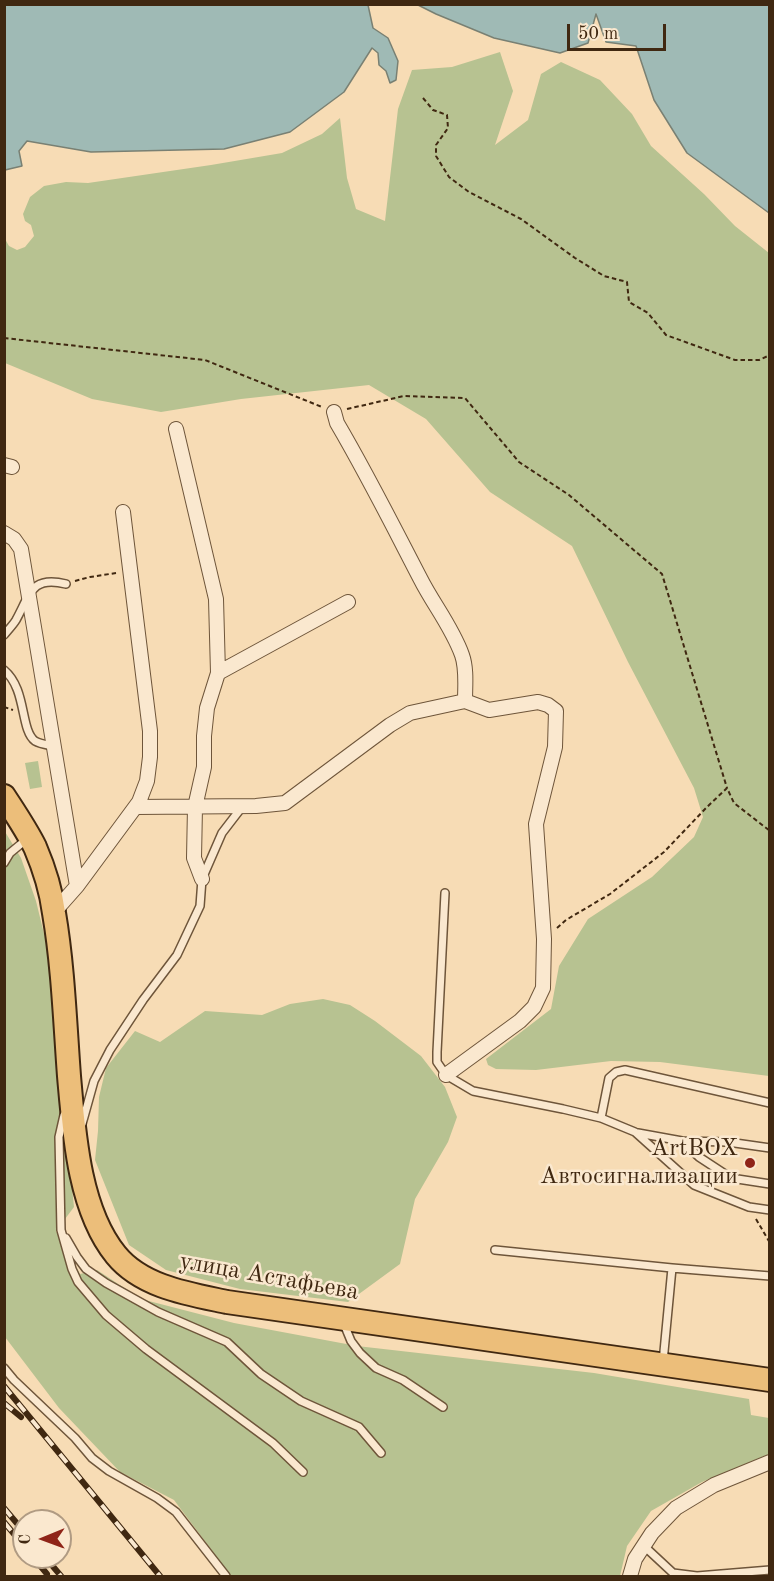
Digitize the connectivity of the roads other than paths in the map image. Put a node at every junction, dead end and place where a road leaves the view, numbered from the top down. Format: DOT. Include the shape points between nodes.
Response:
graph roads {
  1 [pos="334,412"];
  2 [pos="176,429"];
  3 [pos="123,512"];
  4 [pos="4,533"];
  5 [pos="66,584"];
  6 [pos="29,593"];
  7 [pos="348,602"];
  8 [pos="4,635"];
  9 [pos="4,670"];
  10 [pos="218,674"];
  11 [pos="465,701"];
  12 [pos="53,746"];
  13 [pos="4,796"];
  14 [pos="136,807"];
  15 [pos="195,807"];
  16 [pos="242,807"];
  17 [pos="29,837"];
  18 [pos="4,863"];
  19 [pos="202,879"];
  20 [pos="77,886"];
  21 [pos="445,893"];
  22 [pos="54,912"];
  23 [pos="446,1075"];
  24 [pos="770,1102"];
  25 [pos="71,1103"];
  26 [pos="601,1118"];
  27 [pos="635,1132"];
  28 [pos="682,1141"];
  29 [pos="76,1145"];
  30 [pos="770,1148"];
  31 [pos="770,1184"];
  32 [pos="770,1210"];
  33 [pos="61,1230"];
  34 [pos="495,1250"];
  35 [pos="672,1268"];
  36 [pos="770,1276"];
  37 [pos="342,1318"];
  38 [pos="663,1364"];
  39 [pos="4,1368"];
  40 [pos="770,1380"];
  41 [pos="443,1407"];
  42 [pos="381,1453"];
  43 [pos="770,1462"];
  44 [pos="303,1472"];
  45 [pos="644,1546"];
  46 [pos="770,1570"];
  47 [pos="226,1576"];
  48 [pos="630,1576"];
  1 -- 11 [label="street" via="463,657"];
  2 -- 10 [label="street" via="216,599"];
  3 -- 14 [label="street" via="150,731 147,781"];
  4 -- 6 [label="street" via="21,549"];
  5 -- 6 [label="lane" via="45,582"];
  6 -- 8 [label="lane"];
  6 -- 12 [label="street"];
  7 -- 10 [label="street"];
  9 -- 12 [label="lane" via="19,692 28,733 37,742"];
  10 -- 15 [label="street" via="207,708 204,767"];
  11 -- 16 [label="street" via="410,713 285,802"];
  11 -- 23 [label="street" via="489,710 538,702 556,711 555,747 536,824 544,939 543,988 534,1007 520,1021"];
  12 -- 20 [label="street"];
  13 -- 17 [label="main road, улица Астафьева"];
  14 -- 15 [label="street"];
  14 -- 20 [label="street"];
  15 -- 16 [label="street"];
  15 -- 19 [label="street" via="194,858"];
  16 -- 19 [label="lane" via="222,833"];
  17 -- 18 [label="lane"];
  17 -- 22 [label="main road, улица Астафьева" via="47,880"];
  19 -- 29 [label="lane" via="200,906 177,955 136,1010 94,1081"];
  20 -- 22 [label="street"];
  21 -- 23 [label="lane" via="437,1062"];
  22 -- 25 [label="main road, улица Астафьева"];
  23 -- 26 [label="lane" via="473,1091"];
  24 -- 26 [label="lane" via="625,1070 609,1078"];
  25 -- 29 [label="main road, улица Астафьева"];
  25 -- 33 [label="lane" via="59,1137"];
  26 -- 27 [label="lane"];
  27 -- 28 [label="lane"];
  27 -- 32 [label="lane" via="694,1185 749,1207"];
  28 -- 30 [label="lane"];
  28 -- 31 [label="lane" via="731,1178"];
  29 -- 37 [label="main road, улица Астафьева" via="98,1228 117,1256 138,1274 189,1294"];
  33 -- 42 [label="lane" via="86,1269 106,1283 158,1312 226,1342 261,1374 301,1401 359,1427"];
  33 -- 44 [label="lane" via="78,1282 106,1315 273,1443"];
  34 -- 35 [label="lane"];
  35 -- 36 [label="lane"];
  35 -- 38 [label="lane"];
  37 -- 38 [label="main road, улица Астафьева"];
  37 -- 41 [label="lane" via="351,1341 376,1368 403,1380"];
  38 -- 40 [label="main road, улица Астафьева"];
  39 -- 47 [label="lane" via="92,1458 176,1512"];
  43 -- 45 [label="street" via="714,1485 676,1508"];
  45 -- 46 [label="lane" via="673,1573 697,1576"];
  45 -- 48 [label="street"];
}
